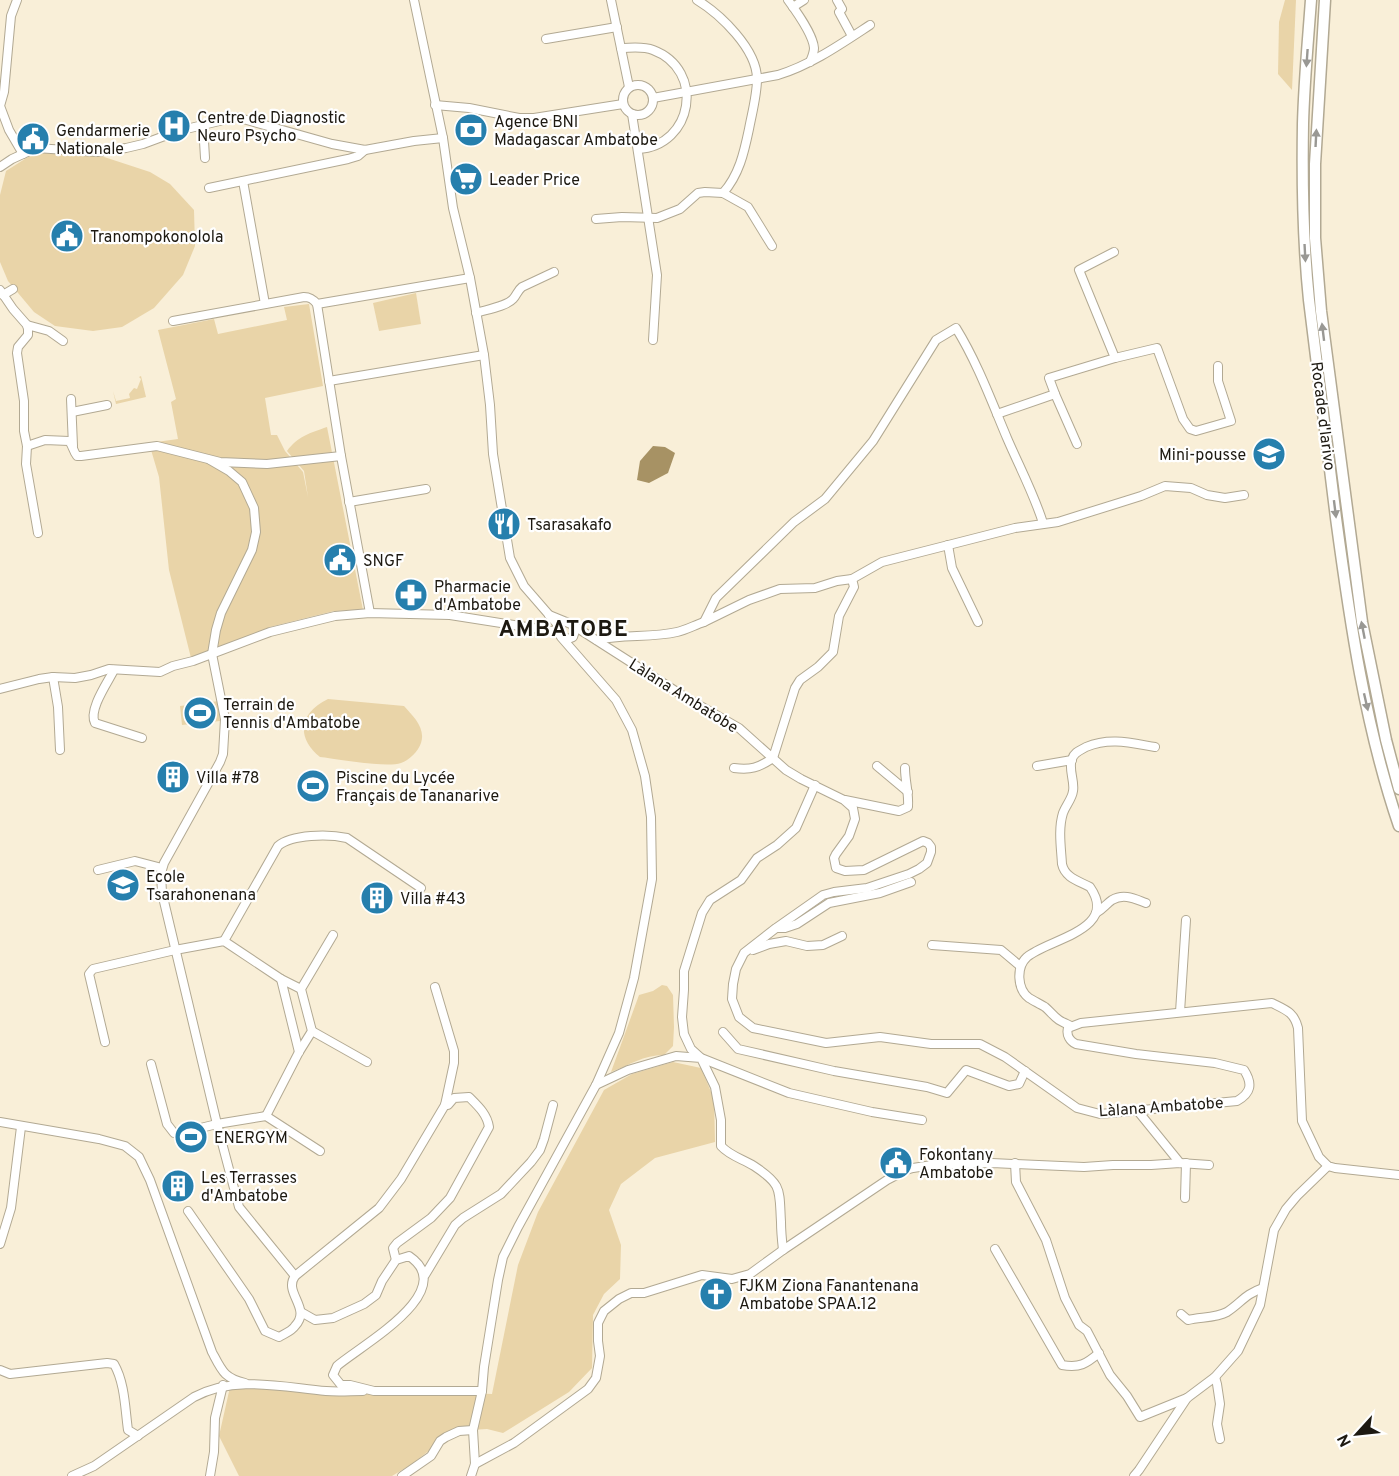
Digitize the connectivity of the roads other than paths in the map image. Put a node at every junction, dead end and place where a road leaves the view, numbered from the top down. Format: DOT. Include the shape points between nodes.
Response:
graph roads {
  1 [pos="17,0"];
  2 [pos="414,0"];
  3 [pos="611,0"];
  4 [pos="697,0"];
  5 [pos="804,0"];
  6 [pos="837,0"];
  7 [pos="1311,0"];
  8 [pos="1325,0"];
  9 [pos="790,3"];
  10 [pos="870,26"];
  11 [pos="616,27"];
  12 [pos="852,36"];
  13 [pos="546,39"];
  14 [pos="621,48"];
  15 [pos="810,62"];
  16 [pos="757,79"];
  17 [pos="629,87"];
  18 [pos="687,91"];
  19 [pos="653,98"];
  20 [pos="623,104"];
  21 [pos="435,105"];
  22 [pos="632,114"];
  23 [pos="203,124"];
  24 [pos="443,138"];
  25 [pos="638,149"];
  26 [pos="365,150"];
  27 [pos="23,154"];
  28 [pos="205,158"];
  29 [pos="0,167"];
  30 [pos="243,181"];
  31 [pos="209,188"];
  32 [pos="723,193"];
  33 [pos="649,218"];
  34 [pos="596,219"];
  35 [pos="772,246"];
  36 [pos="1114,252"];
  37 [pos="554,272"];
  38 [pos="470,278"];
  39 [pos="13,288"];
  40 [pos="1,293"];
  41 [pos="265,304"];
  42 [pos="317,304"];
  43 [pos="476,314"];
  44 [pos="173,321"];
  45 [pos="27,325"];
  46 [pos="653,340"];
  47 [pos="63,341"];
  48 [pos="484,355"];
  49 [pos="1115,358"];
  50 [pos="1218,366"];
  51 [pos="329,381"];
  52 [pos="1055,394"];
  53 [pos="71,399"];
  54 [pos="107,405"];
  55 [pos="72,412"];
  56 [pos="997,414"];
  57 [pos="1077,444"];
  58 [pos="27,446"];
  59 [pos="73,446"];
  60 [pos="341,456"];
  61 [pos="210,460"];
  62 [pos="426,489"];
  63 [pos="1244,495"];
  64 [pos="349,502"];
  65 [pos="1043,524"];
  66 [pos="38,533"];
  67 [pos="948,545"];
  68 [pos="852,579"];
  69 [pos="370,613"];
  70 [pos="549,615"];
  71 [pos="704,621"];
  72 [pos="978,622"];
  73 [pos="572,630"];
  74 [pos="560,632"];
  75 [pos="597,640"];
  76 [pos="575,652"];
  77 [pos="212,654"];
  78 [pos="114,670"];
  79 [pos="53,677"];
  80 [pos="0,690"];
  81 [pos="142,738"];
  82 [pos="1155,747"];
  83 [pos="60,750"];
  84 [pos="773,758"];
  85 [pos="1072,760"];
  86 [pos="877,766"];
  87 [pos="1037,766"];
  88 [pos="734,768"];
  89 [pos="905,768"];
  90 [pos="815,785"];
  91 [pos="1399,789"];
  92 [pos="909,792"];
  93 [pos="844,800"];
  94 [pos="1399,826"];
  95 [pos="162,868"];
  96 [pos="98,870"];
  97 [pos="911,882"];
  98 [pos="421,888"];
  99 [pos="1146,903"];
  100 [pos="1096,913"];
  101 [pos="1186,920"];
  102 [pos="776,928"];
  103 [pos="333,934"];
  104 [pos="842,936"];
  105 [pos="224,941"];
  106 [pos="932,945"];
  107 [pos="175,950"];
  108 [pos="744,953"];
  109 [pos="1020,966"];
  110 [pos="281,979"];
  111 [pos="435,987"];
  112 [pos="301,989"];
  113 [pos="1180,1012"];
  114 [pos="1071,1026"];
  115 [pos="312,1031"];
  116 [pos="723,1032"];
  117 [pos="105,1041"];
  118 [pos="299,1052"];
  119 [pos="701,1058"];
  120 [pos="367,1062"];
  121 [pos="151,1064"];
  122 [pos="1024,1071"];
  123 [pos="596,1084"];
  124 [pos="445,1105"];
  125 [pos="554,1105"];
  126 [pos="1137,1110"];
  127 [pos="266,1116"];
  128 [pos="922,1120"];
  129 [pos="0,1122"];
  130 [pos="217,1124"];
  131 [pos="21,1127"];
  132 [pos="320,1152"];
  133 [pos="1015,1163"];
  134 [pos="1183,1163"];
  135 [pos="1209,1165"];
  136 [pos="1328,1166"];
  137 [pos="1399,1175"];
  138 [pos="1185,1198"];
  139 [pos="188,1210"];
  140 [pos="0,1244"];
  141 [pos="995,1249"];
  142 [pos="783,1250"];
  143 [pos="396,1260"];
  144 [pos="425,1275"];
  145 [pos="295,1276"];
  146 [pos="1263,1288"];
  147 [pos="301,1312"];
  148 [pos="1181,1314"];
  149 [pos="1099,1353"];
  150 [pos="0,1370"];
  151 [pos="1215,1377"];
  152 [pos="245,1383"];
  153 [pos="223,1385"];
  154 [pos="374,1391"];
  155 [pos="482,1391"];
  156 [pos="1187,1398"];
  157 [pos="473,1430"];
  158 [pos="138,1436"];
  159 [pos="1220,1439"];
  160 [pos="475,1464"];
  161 [pos="72,1476"];
  162 [pos="210,1476"];
  163 [pos="402,1476"];
  164 [pos="471,1476"];
  165 [pos="1134,1476"];
  1 -- 27 [label="street" via="11,16 0,106"];
  2 -- 21 [label="street"];
  3 -- 11 [label="street"];
  4 -- 16 [label="street" via="734,33 752,60"];
  5 -- 9 [label="street"];
  6 -- 12 [label="street"];
  7 -- 94 [label="main road, Rocade d'Iarivo, one-way" via="1303,122 1309,300 1351,629 1379,758"];
  91 -- 8 [label="main road, Rocade d'Iarivo, one-way" via="1362,622 1321,310 1314,174"];
  9 -- 15 [label="street" via="814,44"];
  10 -- 12 [label="street"];
  11 -- 13 [label="street"];
  11 -- 14 [label="street"];
  12 -- 15 [label="street"];
  14 -- 17 [label="street"];
  14 -- 18 [label="street" via="654,50 676,67"];
  15 -- 16 [label="street" via="789,72"];
  16 -- 18 [label="street"];
  16 -- 32 [label="street" via="742,158 736,176"];
  17 -- 19 [label="street" via="642,85"];
  17 -- 20 [label="street" via="623,94"];
  18 -- 19 [label="street"];
  18 -- 25 [label="street" via="684,115 670,136 657,145"];
  19 -- 22 [label="street" via="647,112"];
  20 -- 21 [label="street" via="534,118"];
  20 -- 22 [label="street"];
  21 -- 24 [label="street"];
  22 -- 25 [label="street"];
  23 -- 26 [label="street" via="236,117"];
  23 -- 27 [label="street" via="126,148 97,152 36,148"];
  23 -- 28 [label="street"];
  24 -- 26 [label="street"];
  24 -- 38 [label="street" via="453,208"];
  25 -- 33 [label="street"];
  26 -- 30 [label="street" via="348,159"];
  27 -- 29 [label="street"];
  30 -- 31 [label="street"];
  30 -- 41 [label="street"];
  32 -- 33 [label="street" via="698,193 680,210"];
  32 -- 35 [label="street" via="748,207"];
  33 -- 34 [label="street"];
  33 -- 46 [label="street" via="657,275"];
  36 -- 49 [label="street" via="1079,270"];
  37 -- 43 [label="street" via="522,287 510,302"];
  38 -- 42 [label="street"];
  38 -- 43 [label="street"];
  39 -- 40 [label="street"];
  40 -- 45 [label="street"];
  41 -- 42 [label="street" via="309,297"];
  41 -- 44 [label="street"];
  42 -- 51 [label="street"];
  43 -- 48 [label="street"];
  45 -- 47 [label="street" via="42,328"];
  45 -- 58 [label="street" via="28,336 17,353"];
  48 -- 51 [label="street"];
  48 -- 70 [label="street" via="510,558"];
  49 -- 50 [label="street" via="1157,348 1183,419 1196,431 1230,421 1218,381"];
  49 -- 52 [label="street" via="1048,378"];
  51 -- 60 [label="street"];
  52 -- 56 [label="street"];
  52 -- 57 [label="street"];
  53 -- 55 [label="street"];
  54 -- 55 [label="street"];
  55 -- 59 [label="street"];
  56 -- 65 [label="street"];
  56 -- 71 [label="street" via="956,327 936,340 873,441 825,499 794,522 716,598"];
  58 -- 59 [label="street" via="45,440 69,441"];
  58 -- 66 [label="street" via="26,464"];
  59 -- 61 [label="street" via="77,456 157,446"];
  60 -- 61 [label="street" via="267,464"];
  60 -- 64 [label="street"];
  61 -- 77 [label="street" via="242,482 254,508 256,532 252,550 221,613"];
  62 -- 64 [label="street"];
  63 -- 65 [label="street" via="1225,498 1191,488 1165,486"];
  64 -- 69 [label="street"];
  65 -- 67 [label="street"];
  67 -- 68 [label="street" via="882,562"];
  67 -- 72 [label="street" via="952,568"];
  68 -- 71 [label="street" via="815,588 780,589"];
  68 -- 84 [label="street" via="854,587 839,616 833,652 795,688"];
  69 -- 74 [label="street" via="450,615"];
  69 -- 77 [label="street" via="335,616 270,632"];
  70 -- 73 [label="street"];
  70 -- 74 [label="street"];
  71 -- 75 [label="street" via="677,632"];
  73 -- 74 [label="street, Làlana Ambatobe" via="563,624"];
  73 -- 74 [label="street, Làlana Ambatobe" via="568,639"];
  73 -- 75 [label="street, Làlana Ambatobe"];
  73 -- 76 [label="street"];
  74 -- 76 [label="street"];
  75 -- 84 [label="street, Làlana Ambatobe" via="739,728"];
  76 -- 123 [label="street" via="615,700 632,730 651,817 652,879 634,978 618,1034"];
  77 -- 78 [label="street" via="160,672"];
  77 -- 95 [label="street" via="225,719 223,754"];
  78 -- 79 [label="street" via="75,678"];
  78 -- 81 [label="street" via="98,698 93,721"];
  79 -- 80 [label="street"];
  79 -- 83 [label="street"];
  82 -- 85 [label="street" via="1117,741 1096,744 1075,754"];
  84 -- 88 [label="street" via="748,770"];
  84 -- 90 [label="street, Làlana Ambatobe" via="786,770"];
  85 -- 87 [label="street"];
  85 -- 100 [label="street" via="1073,792 1061,822 1062,864 1068,875 1093,891"];
  86 -- 92 [label="street"];
  89 -- 92 [label="street"];
  90 -- 93 [label="street, Làlana Ambatobe"];
  90 -- 119 [label="street" via="796,828 757,858 741,879 710,900 702,913 684,971 682,1017 684,1034"];
  92 -- 93 [label="street, Làlana Ambatobe" via="908,807 899,811"];
  93 -- 102 [label="street" via="853,808 855,819 834,858 836,868 864,870 922,841 931,847 927,863 909,874 867,888 823,895"];
  95 -- 96 [label="street" via="135,861"];
  95 -- 107 [label="street" via="162,893"];
  97 -- 102 [label="street" via="880,893 828,903 797,924"];
  98 -- 105 [label="street" via="347,838 292,839 278,846"];
  99 -- 100 [label="street" via="1121,897"];
  100 -- 109 [label="street" via="1078,932 1029,955"];
  101 -- 113 [label="street"];
  102 -- 108 [label="street"];
  103 -- 112 [label="street"];
  104 -- 108 [label="street" via="823,945 786,941"];
  105 -- 107 [label="street"];
  105 -- 110 [label="street"];
  106 -- 109 [label="street" via="1001,950"];
  107 -- 117 [label="street" via="90,972"];
  107 -- 130 [label="street"];
  108 -- 122 [label="street, Làlana Ambatobe" via="736,969 732,999 738,1017 753,1028 826,1043 880,1037 931,1044 980,1044"];
  109 -- 114 [label="street" via="1020,980 1029,998"];
  110 -- 112 [label="street"];
  110 -- 118 [label="street"];
  111 -- 124 [label="street" via="454,1052"];
  112 -- 115 [label="street"];
  113 -- 114 [label="street"];
  113 -- 136 [label="street" via="1272,1004 1295,1018 1302,1121"];
  114 -- 126 [label="street, Làlana Ambatobe" via="1068,1034 1076,1044 1215,1063 1244,1070 1249,1078 1250,1088 1237,1101"];
  115 -- 118 [label="street"];
  115 -- 120 [label="street"];
  116 -- 122 [label="street" via="738,1049 947,1092 966,1070 1009,1086 1019,1083"];
  118 -- 127 [label="street"];
  119 -- 123 [label="street" via="676,1056"];
  119 -- 128 [label="street" via="789,1093"];
  119 -- 142 [label="street" via="715,1087 721,1146 771,1178 779,1190"];
  121 -- 130 [label="street" via="167,1124 174,1132"];
  122 -- 126 [label="street, Làlana Ambatobe" via="1077,1108 1100,1114"];
  123 -- 155 [label="street" via="503,1257"];
  124 -- 143 [label="street" via="454,1098 469,1097 489,1126 450,1198 393,1248"];
  124 -- 145 [label="street" via="379,1208"];
  125 -- 144 [label="street" via="540,1150 531,1162 501,1194 455,1225"];
  126 -- 134 [label="street"];
  127 -- 130 [label="street"];
  127 -- 132 [label="street"];
  129 -- 131 [label="street"];
  130 -- 145 [label="street" via="239,1207"];
  131 -- 140 [label="street" via="11,1208"];
  131 -- 152 [label="street" via="99,1139 124,1146 139,1157 212,1352 225,1374"];
  133 -- 134 [label="street" via="1084,1167"];
  133 -- 142 [label="street" via="932,1165 906,1170"];
  133 -- 149 [label="street" via="1016,1182 1046,1240 1065,1298"];
  134 -- 135 [label="street"];
  134 -- 138 [label="street"];
  136 -- 137 [label="street"];
  136 -- 146 [label="street" via="1286,1209 1274,1230"];
  139 -- 147 [label="street" via="249,1299 265,1330 279,1337 296,1326"];
  141 -- 149 [label="street" via="1062,1365 1087,1363"];
  142 -- 160 [label="street" via="750,1274 732,1279 702,1275 619,1299 603,1311 598,1323 600,1356 596,1378 588,1389 514,1443"];
  143 -- 144 [label="street" via="410,1256"];
  143 -- 147 [label="street" via="376,1295 364,1304 333,1318 315,1320"];
  144 -- 154 [label="street" via="410,1309 334,1371 341,1385"];
  145 -- 147 [label="street" via="292,1285"];
  146 -- 148 [label="street" via="1220,1315 1188,1320"];
  146 -- 151 [label="street" via="1260,1305 1238,1351"];
  149 -- 156 [label="street" via="1140,1418"];
  150 -- 158 [label="street" via="10,1374 114,1364 119,1372 128,1430"];
  151 -- 156 [label="street"];
  151 -- 159 [label="street"];
  152 -- 153 [label="street"];
  152 -- 154 [label="street"];
  153 -- 158 [label="street" via="194,1397"];
  153 -- 162 [label="street" via="215,1418"];
  154 -- 155 [label="street"];
  155 -- 157 [label="street"];
  156 -- 165 [label="street"];
  157 -- 160 [label="street"];
  157 -- 163 [label="street" via="446,1437 431,1456"];
  158 -- 161 [label="street"];
  160 -- 164 [label="street"];
}
